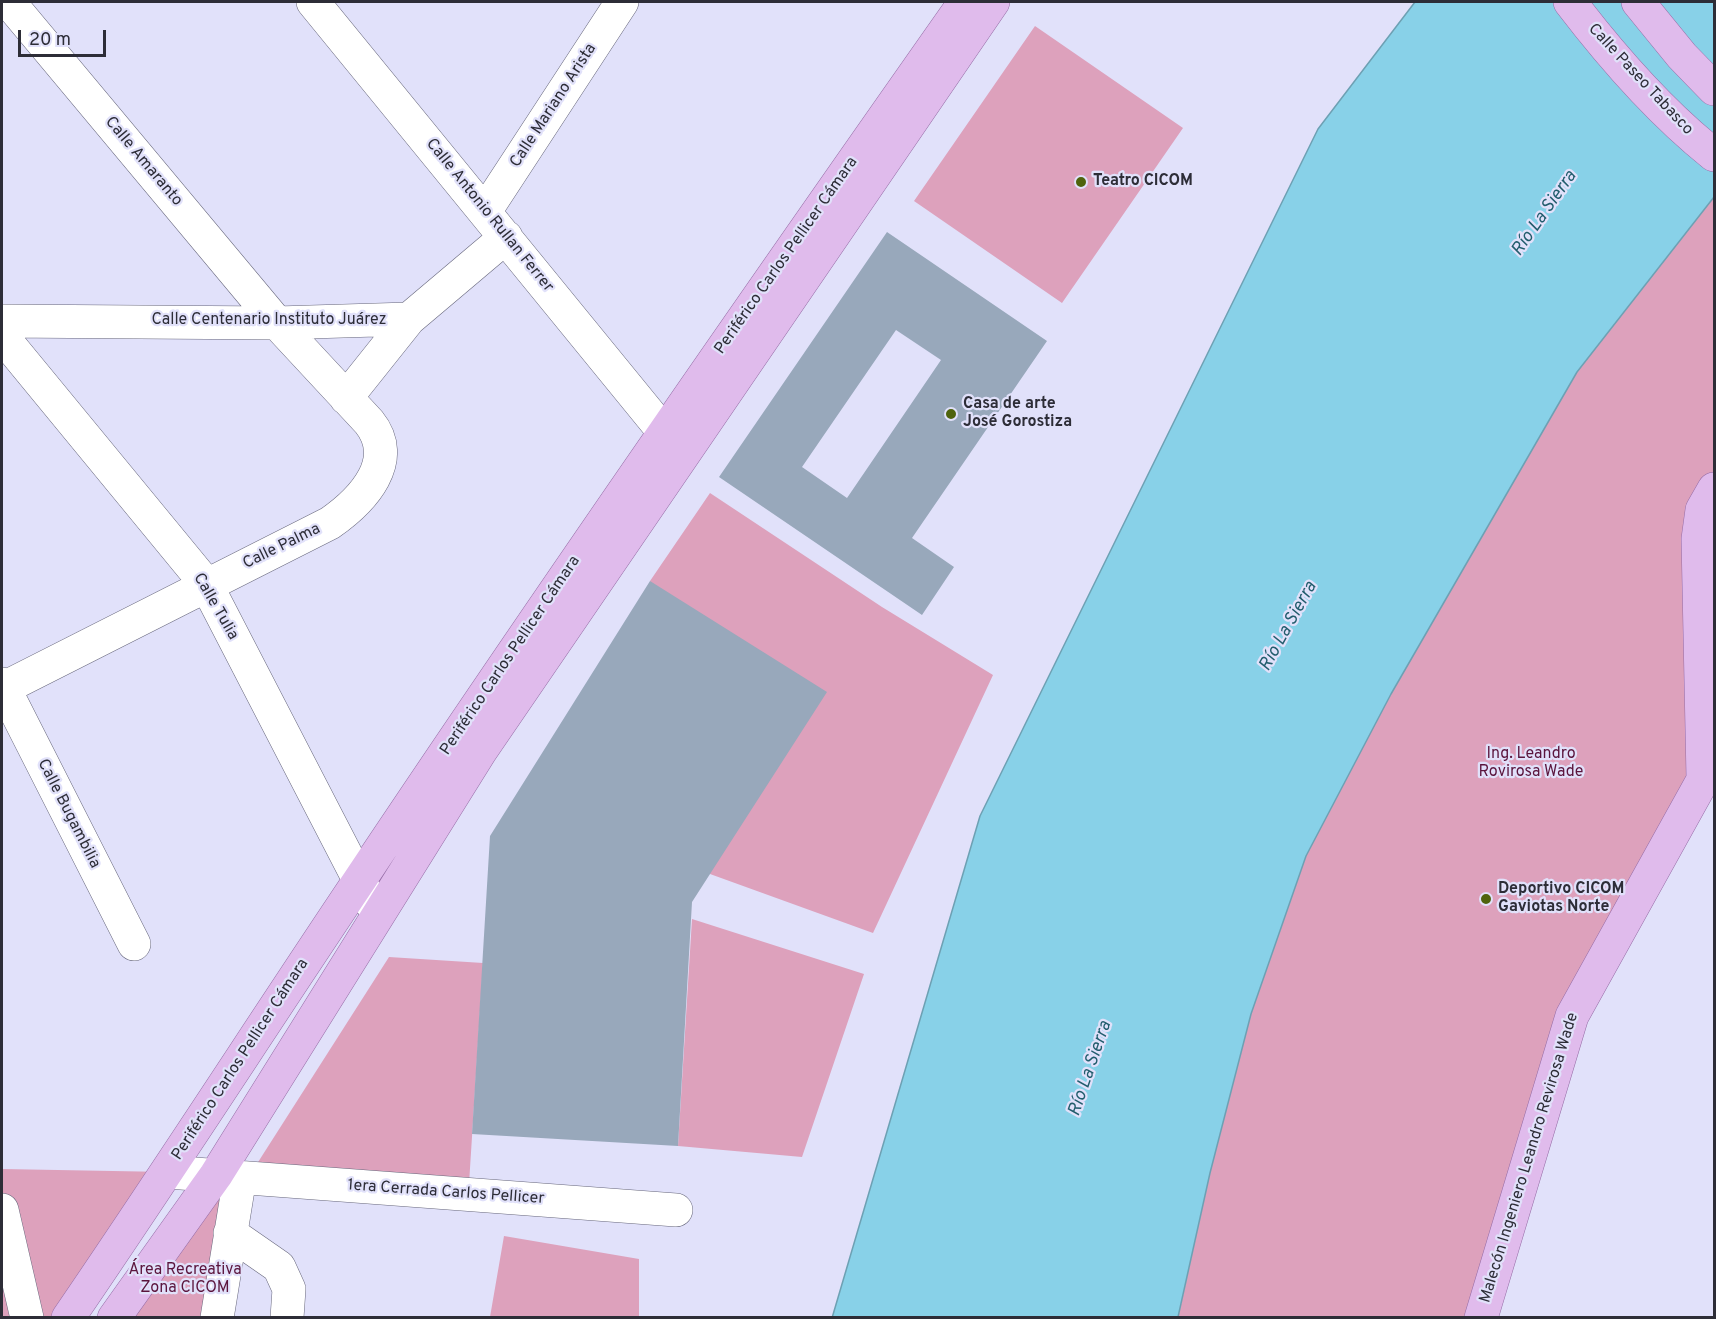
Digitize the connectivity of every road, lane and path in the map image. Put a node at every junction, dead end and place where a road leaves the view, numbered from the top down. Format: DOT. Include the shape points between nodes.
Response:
graph roads {
  1 [pos="9,2"];
  2 [pos="313,2"];
  3 [pos="622,2"];
  4 [pos="965,2"];
  5 [pos="993,2"];
  6 [pos="1570,2"];
  7 [pos="1638,2"];
  8 [pos="1714,89"];
  9 [pos="1714,155"];
  10 [pos="486,210"];
  11 [pos="506,237"];
  12 [pos="410,319"];
  13 [pos="2,321"];
  14 [pos="277,323"];
  15 [pos="2,336"];
  16 [pos="346,398"];
  17 [pos="673,444"];
  18 [pos="1714,489"];
  19 [pos="206,584"];
  20 [pos="1706,599"];
  21 [pos="2,687"];
  22 [pos="1710,774"];
  23 [pos="359,880"];
  24 [pos="379,918"];
  25 [pos="134,944"];
  26 [pos="168,1172"];
  27 [pos="228,1176"];
  28 [pos="2,1210"];
  29 [pos="676,1210"];
  30 [pos="230,1233"];
  31 [pos="27,1317"];
  32 [pos="68,1317"];
  33 [pos="114,1317"];
  34 [pos="217,1317"];
  35 [pos="287,1317"];
  36 [pos="1481,1317"];
  1 -- 14 [label="street, Calle Amaranto"];
  2 -- 10 [label="street, Calle Antonio Rullan Ferrer"];
  3 -- 10 [label="street, Calle Mariano Arista"];
  4 -- 17 [label="main road, Periférico Carlos Pellicer Cámara"];
  5 -- 17 [label="main road, Periférico Carlos Pellicer Cámara"];
  6 -- 9 [label="main road, Calle Paseo Tabasco" via="1649,93"];
  7 -- 8 [label="main road"];
  10 -- 11 [label="street, Calle Antonio Rullan Ferrer"];
  11 -- 12 [label="street, Calle Centenario Instituto Juárez"];
  11 -- 17 [label="street, Calle Antonio Rullan Ferrer"];
  12 -- 14 [label="street, Calle Centenario Instituto Juárez"];
  12 -- 16 [label="street"];
  13 -- 14 [label="street, Calle Centenario Instituto Juárez"];
  14 -- 16 [label="street, Calle Palma"];
  15 -- 19 [label="street, Calle Tulia"];
  16 -- 19 [label="street, Calle Palma" via="374,428 382,444 374,476 364,494 330,523"];
  17 -- 23 [label="main road, Periférico Carlos Pellicer Cámara"];
  17 -- 24 [label="main road, Periférico Carlos Pellicer Cámara"];
  18 -- 20 [label="main road" via="1702,510 1698,539"];
  19 -- 21 [label="street, Calle Palma"];
  19 -- 23 [label="street, Calle Tulia"];
  20 -- 22 [label="main road"];
  21 -- 25 [label="street, Calle Bugambilia"];
  22 -- 36 [label="main road, Malecón Ingeniero Leandro Revirosa Wade" via="1572,1016"];
  23 -- 24 [label="street, Calle Tulia"];
  23 -- 26 [label="main road, Periférico Carlos Pellicer Cámara"];
  24 -- 27 [label="main road, Periférico Carlos Pellicer Cámara"];
  26 -- 27 [label="street, 1era Cerrada Carlos Pellicer"];
  26 -- 32 [label="main road, Periférico Carlos Pellicer Cámara"];
  27 -- 29 [label="street, 1era Cerrada Carlos Pellicer"];
  27 -- 30 [label="street"];
  27 -- 33 [label="main road, Periférico Carlos Pellicer Cámara"];
  28 -- 31 [label="street"];
  30 -- 34 [label="street"];
  30 -- 35 [label="street" via="279,1267 289,1289"];
}
